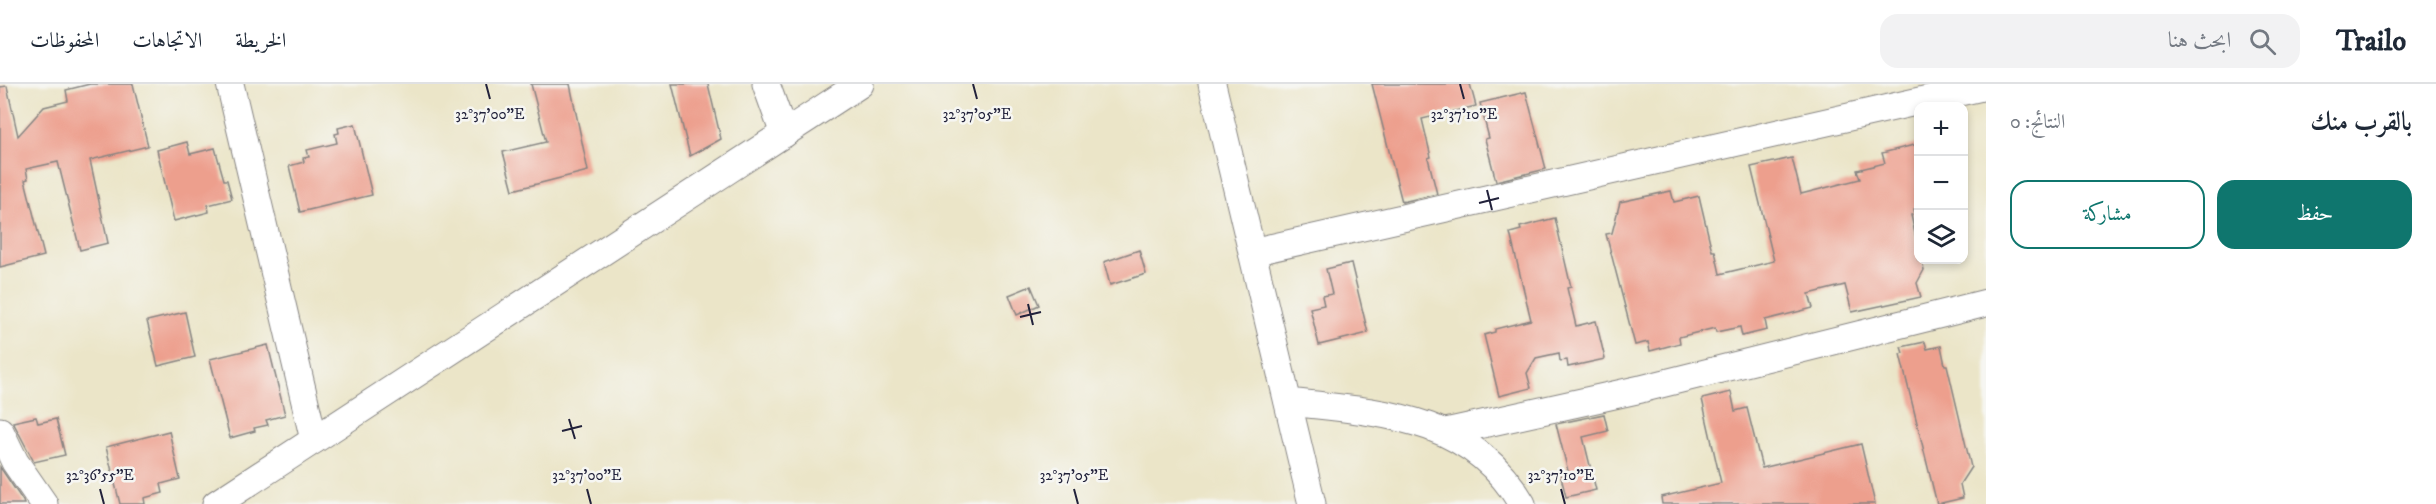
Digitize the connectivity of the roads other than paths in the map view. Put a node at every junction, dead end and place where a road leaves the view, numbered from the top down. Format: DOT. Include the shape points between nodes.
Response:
graph roads {
  1 [pos="230,84"];
  2 [pos="766,84"];
  3 [pos="860,84"];
  4 [pos="1212,84"];
  5 [pos="1986,86"];
  6 [pos="784,134"];
  7 [pos="1252,252"];
  8 [pos="1986,303"];
  9 [pos="1288,402"];
  10 [pos="0,431"];
  11 [pos="1446,432"];
  12 [pos="314,441"];
  13 [pos="44,504"];
  14 [pos="216,504"];
  15 [pos="1312,504"];
  16 [pos="1522,504"];
  1 -- 12 [label="street"];
  2 -- 6 [label="street"];
  3 -- 6 [label="street"];
  4 -- 7 [label="street"];
  5 -- 7 [label="street"];
  6 -- 12 [label="street"];
  7 -- 9 [label="street"];
  8 -- 11 [label="street" via="1641,389"];
  9 -- 11 [label="street" via="1381,412"];
  9 -- 15 [label="street"];
  10 -- 13 [label="street" via="15,462"];
  11 -- 16 [label="street" via="1479,452 1509,481"];
  12 -- 14 [label="street"];
}
